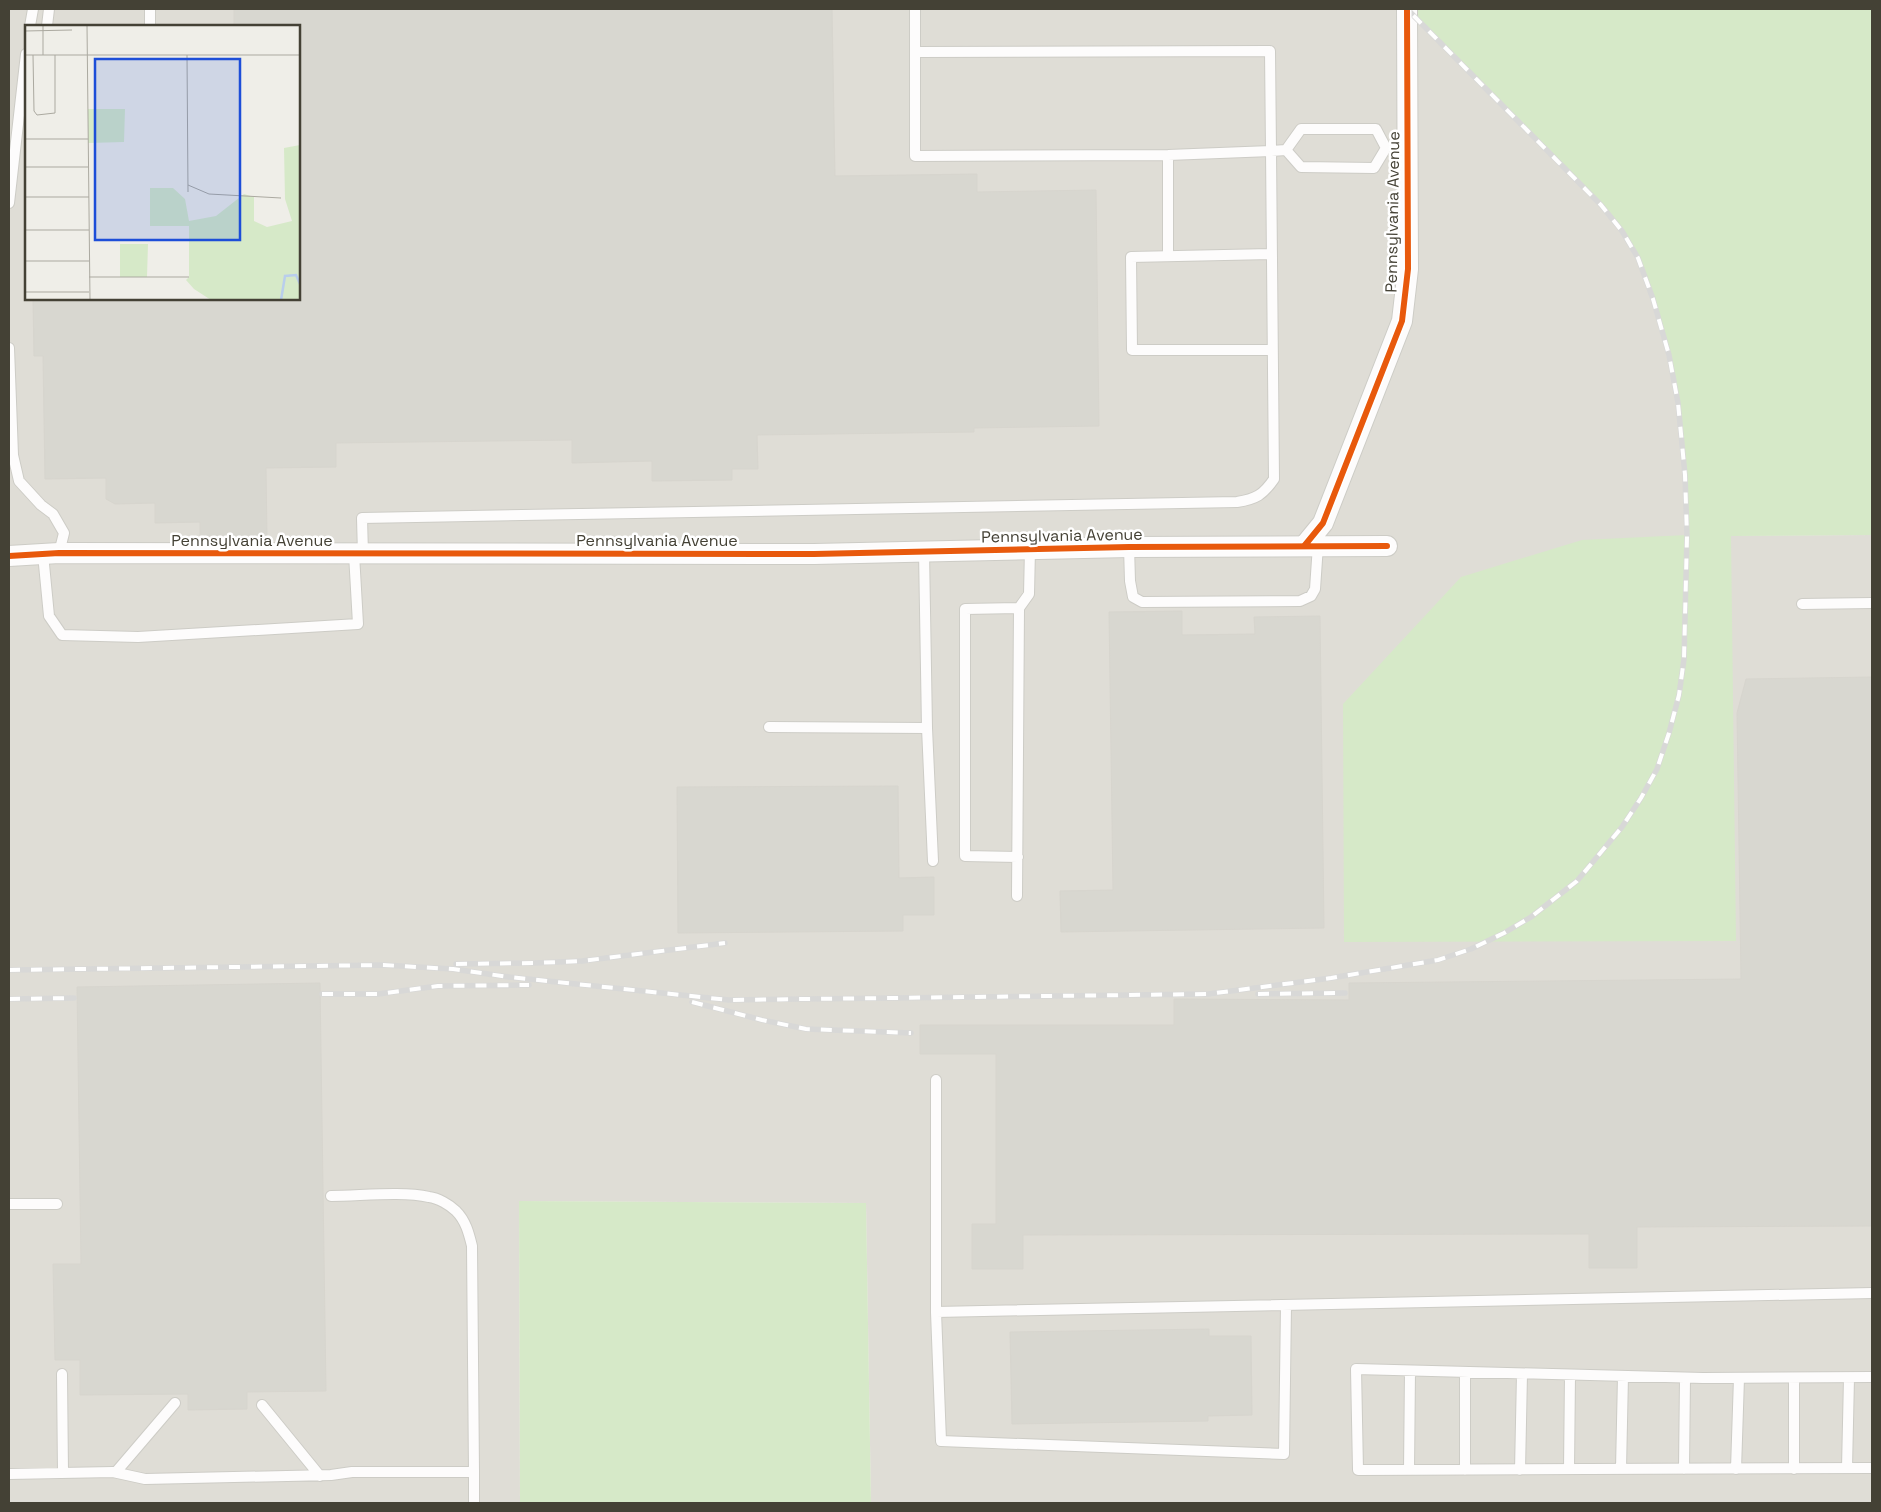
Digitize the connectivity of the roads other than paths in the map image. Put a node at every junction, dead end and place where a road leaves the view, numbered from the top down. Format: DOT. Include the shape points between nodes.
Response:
graph roads {
  1 [pos="33,9"];
  2 [pos="48,9"];
  3 [pos="150,9"];
  4 [pos="915,9"];
  5 [pos="1406,9"];
  6 [pos="30,25"];
  7 [pos="47,25"];
  8 [pos="150,25"];
  9 [pos="915,52"];
  10 [pos="25,73"];
  11 [pos="23,112"];
  12 [pos="1397,148"];
  13 [pos="1286,150"];
  14 [pos="1270,151"];
  15 [pos="1168,155"];
  16 [pos="9,203"];
  17 [pos="1271,254"];
  18 [pos="1168,256"];
  19 [pos="9,348"];
  20 [pos="1271,350"];
  21 [pos="9,377"];
  22 [pos="1312,545"];
  23 [pos="1387,546"];
  24 [pos="1130,547"];
  25 [pos="1030,549"];
  26 [pos="924,551"];
  27 [pos="51,554"];
  28 [pos="358,554"];
  29 [pos="9,556"];
  30 [pos="1802,604"];
  31 [pos="1872,604"];
  32 [pos="1020,608"];
  33 [pos="769,727"];
  34 [pos="927,728"];
  35 [pos="1018,857"];
  36 [pos="933,861"];
  37 [pos="1017,896"];
  38 [pos="936,1080"];
  39 [pos="331,1196"];
  40 [pos="9,1204"];
  41 [pos="57,1204"];
  42 [pos="1872,1293"];
  43 [pos="1286,1305"];
  44 [pos="936,1312"];
  45 [pos="1410,1371"];
  46 [pos="1465,1372"];
  47 [pos="62,1374"];
  48 [pos="1522,1374"];
  49 [pos="1570,1375"];
  50 [pos="1623,1376"];
  51 [pos="1872,1377"];
  52 [pos="1684,1378"];
  53 [pos="1739,1378"];
  54 [pos="1794,1378"];
  55 [pos="1849,1378"];
  56 [pos="175,1403"];
  57 [pos="262,1405"];
  58 [pos="1847,1468"];
  59 [pos="1872,1468"];
  60 [pos="1570,1469"];
  61 [pos="1622,1469"];
  62 [pos="1684,1469"];
  63 [pos="1736,1469"];
  64 [pos="1794,1469"];
  65 [pos="1409,1470"];
  66 [pos="1464,1470"];
  67 [pos="1520,1470"];
  68 [pos="63,1472"];
  69 [pos="116,1472"];
  70 [pos="474,1472"];
  71 [pos="9,1474"];
  72 [pos="320,1476"];
  73 [pos="474,1503"];
  1 -- 6 [label="lane"];
  2 -- 7 [label="lane"];
  3 -- 8 [label="lane"];
  4 -- 9 [label="lane"];
  5 -- 12 [label="street, Pennsylvania Avenue"];
  9 -- 14 [label="lane" via="1270,51"];
  9 -- 15 [label="lane" via="914,156"];
  10 -- 11 [label="lane"];
  11 -- 16 [label="lane"];
  12 -- 13 [label="lane" via="1374,168 1301,167"];
  12 -- 13 [label="lane" via="1376,129 1301,129"];
  12 -- 22 [label="street, Pennsylvania Avenue" via="1408,269 1402,321 1324,523"];
  13 -- 14 [label="lane"];
  14 -- 15 [label="lane"];
  14 -- 17 [label="lane"];
  15 -- 18 [label="lane"];
  17 -- 18 [label="lane"];
  17 -- 20 [label="lane"];
  18 -- 20 [label="lane" via="1131,257 1132,350"];
  19 -- 21 [label="lane"];
  20 -- 28 [label="lane" via="1274,479 1266,490 1252,499 1237,502 362,518"];
  21 -- 27 [label="lane" via="13,455 19,481 53,514 64,533"];
  22 -- 23 [label="street, Pennsylvania Avenue"];
  22 -- 24 [label="street, Pennsylvania Avenue"];
  22 -- 24 [label="lane" via="1315,589 1311,596 1300,601 1142,602 1133,597"];
  24 -- 25 [label="street, Pennsylvania Avenue"];
  25 -- 26 [label="street, Pennsylvania Avenue"];
  25 -- 32 [label="lane" via="1029,594"];
  26 -- 28 [label="street, Pennsylvania Avenue"];
  26 -- 34 [label="lane"];
  27 -- 28 [label="street, Pennsylvania Avenue"];
  27 -- 28 [label="lane" via="49,616 62,635 138,637 358,624"];
  27 -- 29 [label="street, Pennsylvania Avenue"];
  30 -- 31 [label="lane"];
  32 -- 35 [label="lane"];
  32 -- 35 [label="lane" via="965,609 965,856"];
  33 -- 34 [label="lane"];
  34 -- 36 [label="lane"];
  35 -- 37 [label="lane"];
  38 -- 44 [label="lane"];
  39 -- 70 [label="lane" via="430,1197 445,1203 464,1221 472,1246"];
  40 -- 41 [label="lane"];
  42 -- 43 [label="lane"];
  43 -- 44 [label="lane"];
  43 -- 44 [label="lane" via="1284,1454 941,1441"];
  45 -- 46 [label="lane"];
  45 -- 65 [label="lane"];
  45 -- 65 [label="lane" via="1356,1369 1358,1470"];
  46 -- 48 [label="lane"];
  46 -- 66 [label="lane"];
  47 -- 68 [label="lane"];
  48 -- 49 [label="lane"];
  48 -- 67 [label="lane"];
  49 -- 50 [label="lane"];
  49 -- 60 [label="lane"];
  50 -- 52 [label="lane"];
  50 -- 61 [label="lane"];
  51 -- 55 [label="lane"];
  52 -- 53 [label="lane"];
  52 -- 62 [label="lane"];
  53 -- 54 [label="lane"];
  53 -- 63 [label="lane"];
  54 -- 55 [label="lane"];
  54 -- 64 [label="lane"];
  55 -- 58 [label="lane"];
  56 -- 69 [label="lane"];
  57 -- 72 [label="lane"];
  58 -- 59 [label="lane"];
  58 -- 64 [label="lane"];
  60 -- 61 [label="lane"];
  60 -- 67 [label="lane"];
  61 -- 62 [label="lane"];
  62 -- 63 [label="lane"];
  63 -- 64 [label="lane"];
  65 -- 66 [label="lane"];
  66 -- 67 [label="lane"];
  68 -- 69 [label="lane"];
  68 -- 71 [label="lane"];
  69 -- 72 [label="lane" via="146,1479"];
  70 -- 72 [label="lane" via="352,1472"];
  70 -- 73 [label="lane"];
}
